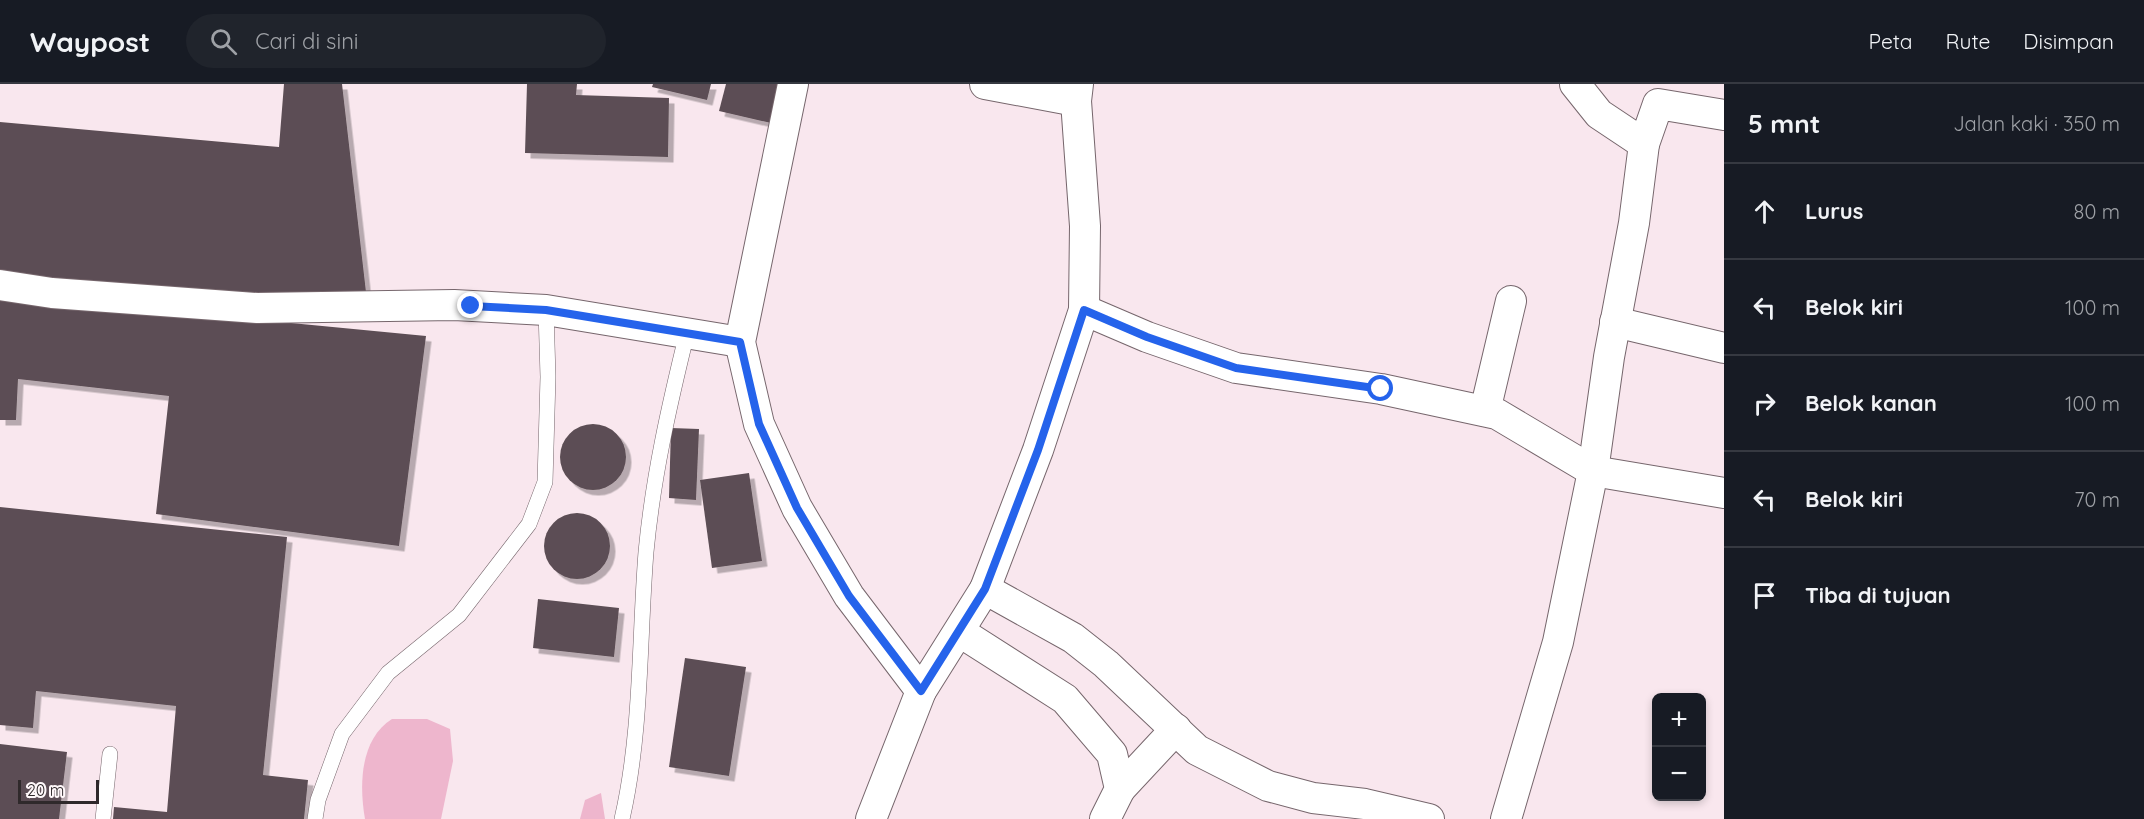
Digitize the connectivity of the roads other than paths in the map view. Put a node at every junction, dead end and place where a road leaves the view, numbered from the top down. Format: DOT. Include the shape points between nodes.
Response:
graph roads {
  1 [pos="793,84"];
  2 [pos="985,84"];
  3 [pos="1575,84"];
  4 [pos="1077,93"];
  5 [pos="1724,115"];
  6 [pos="1644,144"];
  7 [pos="0,285"];
  8 [pos="1511,301"];
  9 [pos="546,310"];
  10 [pos="1084,310"];
  11 [pos="1616,322"];
  12 [pos="687,333"];
  13 [pos="740,342"];
  14 [pos="1724,348"];
  15 [pos="1485,411"];
  16 [pos="1593,471"];
  17 [pos="1724,493"];
  18 [pos="985,589"];
  19 [pos="960,632"];
  20 [pos="921,691"];
  21 [pos="1176,729"];
  22 [pos="110,754"];
  23 [pos="1120,789"];
  24 [pos="103,819"];
  25 [pos="315,819"];
  26 [pos="622,819"];
  27 [pos="871,819"];
  28 [pos="1105,819"];
  29 [pos="1429,819"];
  30 [pos="1506,819"];
  1 -- 13 [label="street"];
  2 -- 4 [label="street"];
  3 -- 6 [label="street" via="1599,114"];
  4 -- 10 [label="street" via="1085,226"];
  5 -- 6 [label="street" via="1658,104"];
  6 -- 11 [label="street"];
  7 -- 9 [label="street" via="52,293 257,308 454,305"];
  8 -- 15 [label="street"];
  9 -- 12 [label="street"];
  9 -- 25 [label="lane" via="545,482 529,524 459,615 388,673 342,734"];
  10 -- 15 [label="street" via="1236,368 1381,389"];
  10 -- 18 [label="street" via="1038,450"];
  11 -- 14 [label="street"];
  11 -- 16 [label="street"];
  12 -- 13 [label="street"];
  12 -- 26 [label="lane" via="660,442 646,550 631,780"];
  13 -- 20 [label="street" via="759,424 797,508 849,596"];
  15 -- 16 [label="street" via="1497,414"];
  16 -- 17 [label="street"];
  16 -- 30 [label="street" via="1558,642"];
  18 -- 19 [label="street"];
  18 -- 21 [label="street" via="1072,638"];
  19 -- 20 [label="street"];
  19 -- 23 [label="street" via="1065,699 1112,754"];
  20 -- 27 [label="street"];
  21 -- 23 [label="street"];
  21 -- 29 [label="street" via="1197,750 1268,786"];
  22 -- 24 [label="lane"];
  23 -- 28 [label="street"];
}
